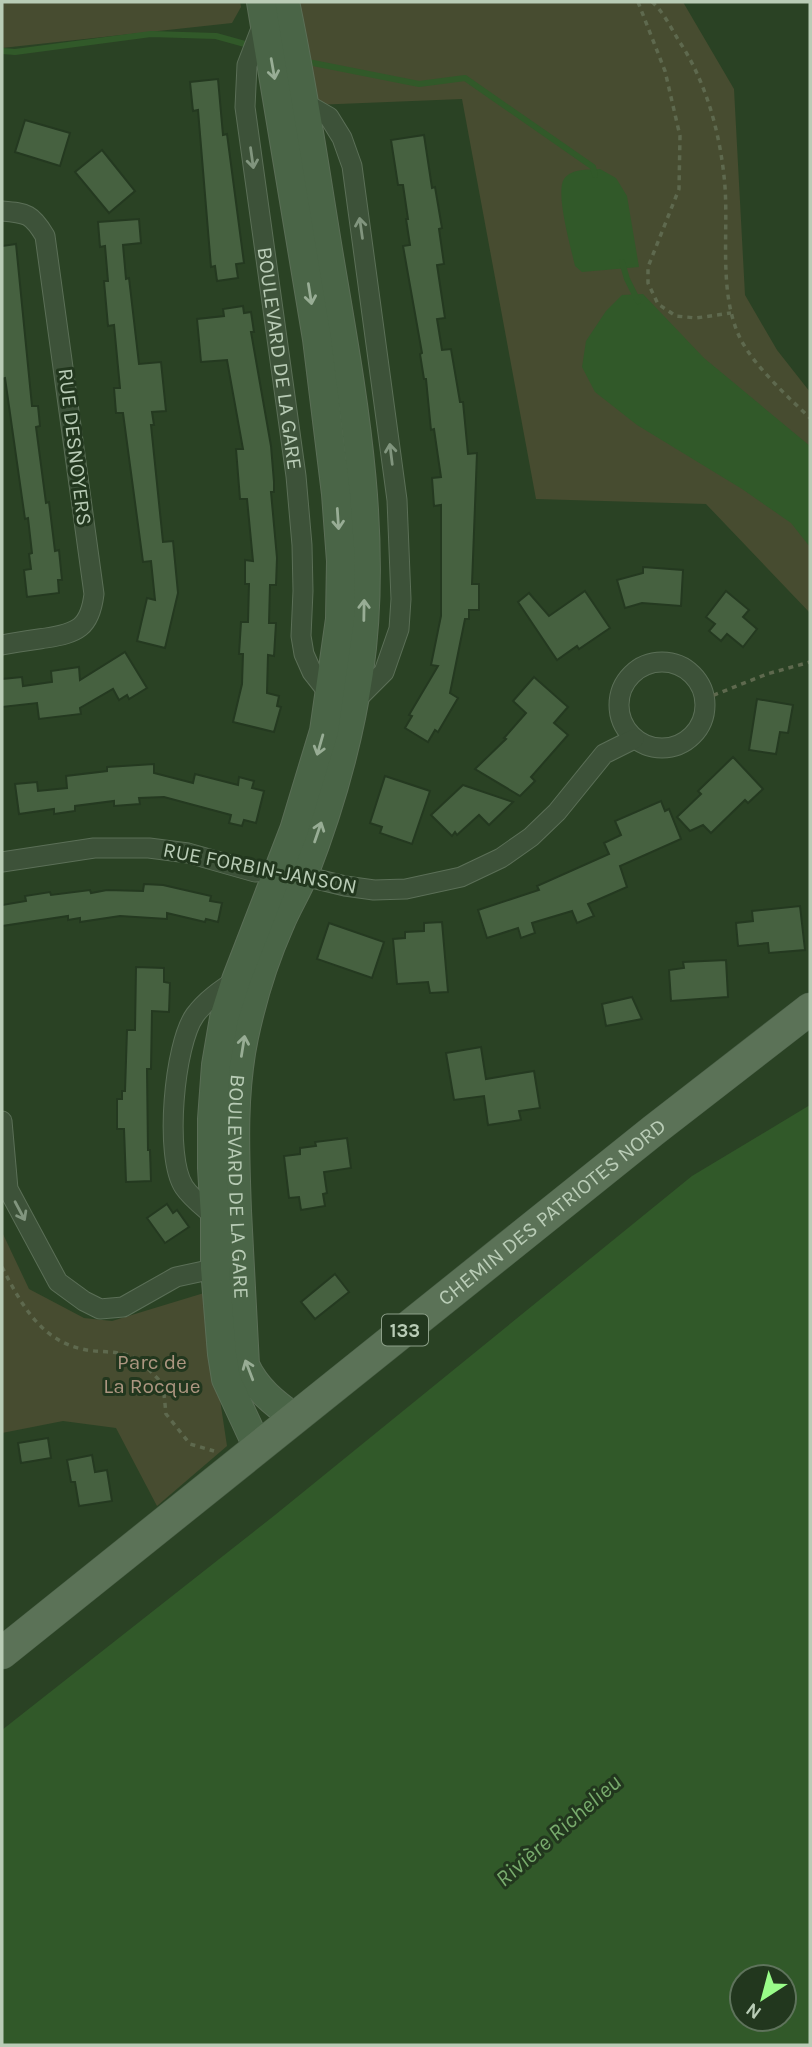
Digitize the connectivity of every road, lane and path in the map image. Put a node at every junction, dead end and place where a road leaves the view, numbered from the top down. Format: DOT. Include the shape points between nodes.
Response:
graph roads {
  1 [pos="638,2"];
  2 [pos="652,2"];
  3 [pos="270,8"];
  4 [pos="303,102"];
  5 [pos="2,211"];
  6 [pos="731,313"];
  7 [pos="810,418"];
  8 [pos="2,645"];
  9 [pos="810,662"];
  10 [pos="342,698"];
  11 [pos="704,699"];
  12 [pos="634,738"];
  13 [pos="2,862"];
  14 [pos="291,872"];
  15 [pos="236,979"];
  16 [pos="810,1009"];
  17 [pos="2,1122"];
  18 [pos="215,1217"];
  19 [pos="227,1266"];
  20 [pos="2,1267"];
  21 [pos="295,1418"];
  22 [pos="251,1454"];
  23 [pos="2,1653"];
  1 -- 6 [label="path" via="665,71 680,136 679,190 648,267 648,284 657,304 676,316"];
  2 -- 6 [label="path" via="691,59 713,117 724,176"];
  3 -- 4 [label="street, BOULEVARD DE LA GARE"];
  3 -- 10 [label="street, BOULEVARD DE LA GARE, one-way" via="336,494"];
  3 -- 10 [label="street, BOULEVARD DE LA GARE, one-way" via="247,65 245,107 296,476 302,545 301,636 313,672"];
  10 -- 4 [label="street, BOULEVARD DE LA GARE, one-way" via="365,616 363,492 356,413"];
  10 -- 4 [label="street, one-way" via="384,672 399,629 397,500 352,166 329,117"];
  5 -- 8 [label="street, RUE DESNOYERS" via="22,212 36,219 46,236 94,594 92,610 72,634"];
  6 -- 7 [label="path" via="741,340"];
  9 -- 11 [label="path"];
  10 -- 14 [label="street, BOULEVARD DE LA GARE" via="324,731 294,830"];
  11 -- 12 [label="street" via="703,718 693,736 681,744 662,749"];
  11 -- 12 [label="street" via="690,672 676,665 657,663 639,668 621,691 619,710 623,725"];
  12 -- 14 [label="street, RUE FORBIN-JANSON" via="604,754 531,837 461,877 406,889 374,890"];
  13 -- 14 [label="street, RUE FORBIN-JANSON" via="120,846 188,853 255,872"];
  14 -- 15 [label="street, BOULEVARD DE LA GARE"];
  19 -- 14 [label="street, BOULEVARD DE LA GARE, one-way" via="244,1039"];
  15 -- 18 [label="street, BOULEVARD DE LA GARE" via="216,1065"];
  15 -- 18 [label="street, BOULEVARD DE LA GARE" via="195,1015 178,1061 173,1143 177,1169 183,1186"];
  16 -- 21 [label="main road, CHEMIN DES PATRIOTES NORD / 133"];
  17 -- 19 [label="street, one-way" via="8,1189 58,1282 84,1301 100,1309 123,1307 176,1277"];
  18 -- 19 [label="street, BOULEVARD DE LA GARE"];
  21 -- 19 [label="street, BOULEVARD DE LA GARE, one-way" via="267,1398 245,1365"];
  19 -- 22 [label="street, BOULEVARD DE LA GARE" via="226,1379"];
  20 -- 22 [label="path" via="32,1319 55,1339 81,1349 132,1356 163,1384 166,1414 190,1444"];
  21 -- 22 [label="main road, CHEMIN DES PATRIOTES NORD / 133"];
  22 -- 23 [label="main road, CHEMIN DES PATRIOTES NORD / 133"];
}
